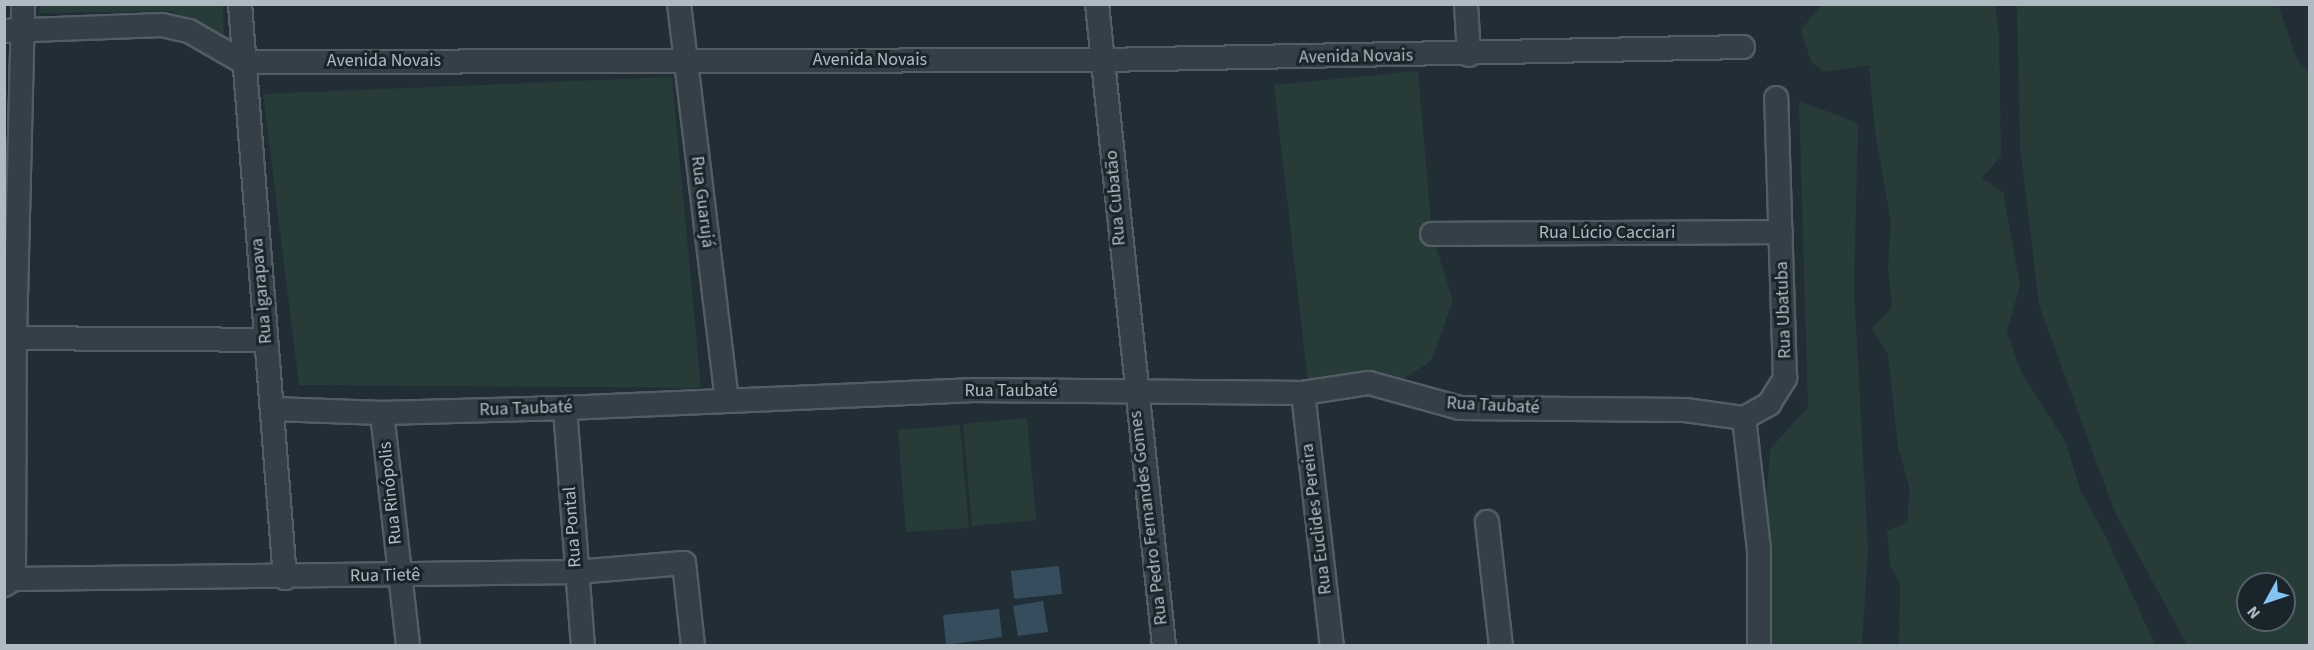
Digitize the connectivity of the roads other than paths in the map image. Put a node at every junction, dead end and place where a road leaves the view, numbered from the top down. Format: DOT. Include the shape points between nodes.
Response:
graph roads {
  1 [pos="23,4"];
  2 [pos="240,4"];
  3 [pos="679,4"];
  4 [pos="1097,4"];
  5 [pos="1466,4"];
  6 [pos="12,30"];
  7 [pos="1743,48"];
  8 [pos="1469,56"];
  9 [pos="684,59"];
  10 [pos="1103,60"];
  11 [pos="243,62"];
  12 [pos="1776,98"];
  13 [pos="1781,232"];
  14 [pos="1432,234"];
  15 [pos="10,338"];
  16 [pos="265,340"];
  17 [pos="1135,392"];
  18 [pos="1303,393"];
  19 [pos="727,400"];
  20 [pos="565,408"];
  21 [pos="274,409"];
  22 [pos="382,413"];
  23 [pos="1744,418"];
  24 [pos="1487,522"];
  25 [pos="576,572"];
  26 [pos="400,576"];
  27 [pos="285,578"];
  28 [pos="9,582"];
  29 [pos="408,645"];
  30 [pos="583,645"];
  31 [pos="693,645"];
  32 [pos="1164,645"];
  33 [pos="1332,645"];
  34 [pos="1501,645"];
  35 [pos="1759,645"];
  1 -- 6 [label="street"];
  2 -- 11 [label="street, Rua Igarapava"];
  3 -- 9 [label="street, Rua Guarujá"];
  4 -- 10 [label="street, Rua Cubatão"];
  5 -- 8 [label="street"];
  6 -- 11 [label="street" via="162,25 189,31"];
  6 -- 15 [label="street"];
  7 -- 8 [label="street, Avenida Novais"];
  8 -- 10 [label="street, Avenida Novais"];
  9 -- 10 [label="street, Avenida Novais"];
  9 -- 11 [label="street, Avenida Novais"];
  9 -- 19 [label="street, Rua Guarujá"];
  10 -- 17 [label="street, Rua Cubatão"];
  11 -- 16 [label="street, Rua Igarapava"];
  12 -- 13 [label="street, Rua Ubatuba"];
  13 -- 14 [label="street, Rua Lúcio Cacciari"];
  13 -- 23 [label="street, Rua Ubatuba" via="1785,378 1769,404"];
  15 -- 16 [label="street"];
  15 -- 28 [label="street"];
  16 -- 21 [label="street, Rua Igarapava"];
  17 -- 18 [label="street, Rua Taubaté"];
  17 -- 19 [label="street, Rua Taubaté" via="970,390"];
  17 -- 32 [label="street, Rua Pedro Fernandes Gomes"];
  18 -- 23 [label="street, Rua Taubaté" via="1369,383 1460,408 1685,410"];
  18 -- 33 [label="street, Rua Euclides Pereira"];
  19 -- 20 [label="street, Rua Taubaté"];
  20 -- 22 [label="street, Rua Taubaté"];
  20 -- 25 [label="street, Rua Pontal"];
  21 -- 22 [label="street, Rua Taubaté"];
  21 -- 27 [label="street, Rua Igarapava"];
  22 -- 26 [label="street, Rua Rinópolis"];
  23 -- 35 [label="street" via="1759,549"];
  24 -- 34 [label="street"];
  25 -- 26 [label="street, Rua Tietê"];
  25 -- 30 [label="street, Rua Pontal"];
  25 -- 31 [label="street, Rua Tietê" via="684,563"];
  26 -- 27 [label="street, Rua Tietê"];
  26 -- 29 [label="street, Rua Rinópolis"];
  27 -- 28 [label="street, Rua Tietê"];
}
